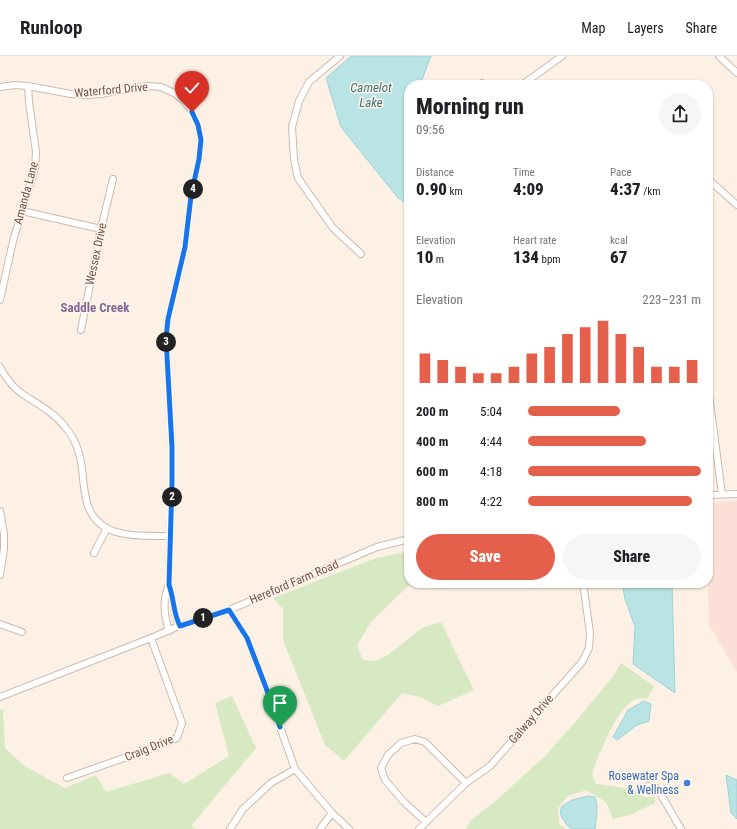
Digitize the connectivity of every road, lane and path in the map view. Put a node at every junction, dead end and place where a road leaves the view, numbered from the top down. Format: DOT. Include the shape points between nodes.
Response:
graph roads {
  1 [pos="340,56"];
  2 [pos="562,56"];
  3 [pos="719,56"];
  4 [pos="737,73"];
  5 [pos="529,80"];
  6 [pos="28,86"];
  7 [pos="0,87"];
  8 [pos="113,178"];
  9 [pos="713,183"];
  10 [pos="737,204"];
  11 [pos="22,211"];
  12 [pos="101,229"];
  13 [pos="361,254"];
  14 [pos="0,300"];
  15 [pos="81,330"];
  16 [pos="0,367"];
  17 [pos="713,425"];
  18 [pos="722,494"];
  19 [pos="737,494"];
  20 [pos="713,495"];
  21 [pos="0,511"];
  22 [pos="107,528"];
  23 [pos="170,536"];
  24 [pos="404,540"];
  25 [pos="94,553"];
  26 [pos="0,575"];
  27 [pos="169,585"];
  28 [pos="584,588"];
  29 [pos="172,601"];
  30 [pos="164,602"];
  31 [pos="229,610"];
  32 [pos="0,624"];
  33 [pos="180,626"];
  34 [pos="169,631"];
  35 [pos="22,632"];
  36 [pos="151,638"];
  37 [pos="0,697"];
  38 [pos="295,770"];
  39 [pos="67,778"];
  40 [pos="466,783"];
  41 [pos="648,786"];
  42 [pos="332,813"];
  43 [pos="426,822"];
  44 [pos="230,829"];
  45 [pos="320,829"];
  46 [pos="349,829"];
  47 [pos="419,829"];
  48 [pos="681,829"];
  1 -- 13 [label="street" via="310,82 299,101 292,127 294,159 298,178 333,228"];
  2 -- 5 [label="street"];
  3 -- 4 [label="street"];
  6 -- 7 [label="street, Waterford Drive"];
  6 -- 11 [label="street, Amanda Lane" via="36,152"];
  6 -- 23 [label="street, Waterford Drive" via="87,95 136,87 161,87 183,100 198,125 201,140 199,159 191,196 185,247 166,338 172,447"];
  8 -- 12 [label="street, Wessex Drive"];
  9 -- 10 [label="street"];
  11 -- 12 [label="street"];
  11 -- 14 [label="street, Amanda Lane" via="12,241"];
  12 -- 15 [label="street, Wessex Drive"];
  16 -- 22 [label="street" via="11,384 58,418 67,429 79,454 89,508 100,524"];
  17 -- 18 [label="street"];
  18 -- 19 [label="street"];
  18 -- 20 [label="street"];
  21 -- 26 [label="street" via="4,549"];
  22 -- 23 [label="street" via="126,535"];
  22 -- 25 [label="street"];
  23 -- 27 [label="street, Waterford Drive"];
  24 -- 31 [label="street, Hereford Farm Road" via="377,547"];
  27 -- 29 [label="street, Waterford Drive"];
  27 -- 30 [label="street, Waterford Drive"];
  28 -- 40 [label="street, Galway Drive" via="590,633 589,648 582,662 490,766"];
  29 -- 30 [label="street"];
  29 -- 33 [label="street, Waterford Drive"];
  30 -- 34 [label="street, Waterford Drive"];
  31 -- 33 [label="street, Hereford Farm Road"];
  31 -- 38 [label="street" via="247,638"];
  32 -- 35 [label="street"];
  33 -- 34 [label="street, Hereford Farm Road"];
  34 -- 36 [label="street, Hereford Farm Road"];
  36 -- 37 [label="street, Hereford Farm Road"];
  36 -- 39 [label="street, Craig Drive" via="182,723 177,738"];
  38 -- 42 [label="street"];
  38 -- 44 [label="street" via="271,783 243,809"];
  40 -- 43 [label="street, Galway Drive"];
  40 -- 43 [label="street" via="425,742 415,739 401,742 388,755 381,768 385,780"];
  41 -- 48 [label="street" via="657,788"];
  42 -- 45 [label="street"];
  42 -- 46 [label="street"];
  43 -- 47 [label="street, Galway Drive"];
}
